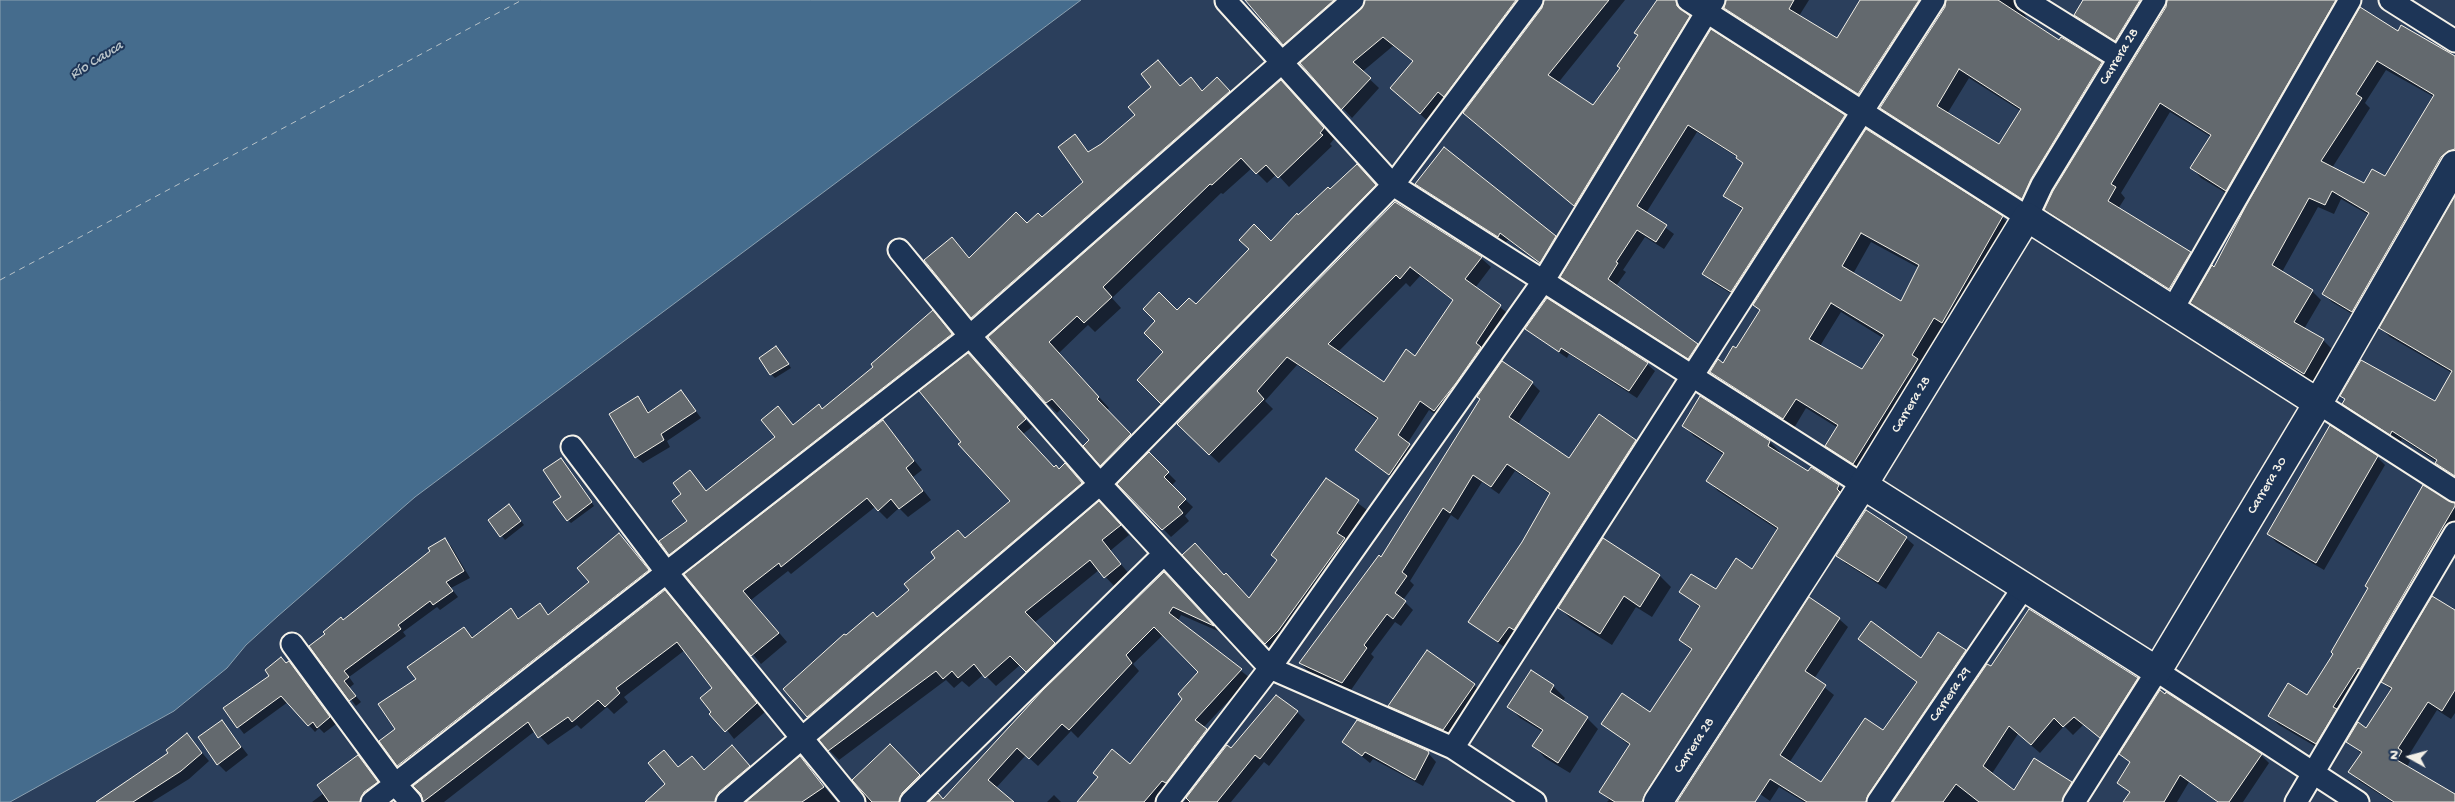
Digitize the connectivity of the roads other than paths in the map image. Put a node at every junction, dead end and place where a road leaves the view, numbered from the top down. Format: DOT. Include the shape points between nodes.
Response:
graph roads {
  1 [pos="1353,0"];
  2 [pos="1532,0"];
  3 [pos="1688,0"];
  4 [pos="1934,0"];
  5 [pos="2026,0"];
  6 [pos="2154,0"];
  7 [pos="2350,0"];
  8 [pos="2390,0"];
  9 [pos="1226,1"];
  10 [pos="1710,6"];
  11 [pos="2455,41"];
  12 [pos="2119,58"];
  13 [pos="1282,62"];
  14 [pos="1862,112"];
  15 [pos="2455,165"];
  16 [pos="1393,185"];
  17 [pos="2027,217"];
  18 [pos="899,250"];
  19 [pos="1544,280"];
  20 [pos="2172,310"];
  21 [pos="970,336"];
  22 [pos="1693,376"];
  23 [pos="2318,403"];
  24 [pos="572,447"];
  25 [pos="1100,484"];
  26 [pos="1864,485"];
  27 [pos="2455,491"];
  28 [pos="2455,533"];
  29 [pos="1163,554"];
  30 [pos="667,573"];
  31 [pos="2024,587"];
  32 [pos="292,644"];
  33 [pos="1270,668"];
  34 [pos="2157,671"];
  35 [pos="802,738"];
  36 [pos="1453,748"];
  37 [pos="2314,772"];
  38 [pos="395,784"];
  39 [pos="372,802"];
  40 [pos="411,802"];
  41 [pos="727,802"];
  42 [pos="854,802"];
  43 [pos="911,802"];
  44 [pos="1168,802"];
  45 [pos="1535,802"];
  46 [pos="1658,802"];
  47 [pos="1878,802"];
  48 [pos="2074,802"];
  49 [pos="2296,802"];
  50 [pos="2358,802"];
  1 -- 13 [label="street"];
  2 -- 16 [label="street"];
  3 -- 10 [label="street"];
  4 -- 14 [label="street"];
  5 -- 12 [label="street"];
  6 -- 12 [label="street, Carrera 28"];
  7 -- 20 [label="street"];
  8 -- 11 [label="street"];
  9 -- 13 [label="street"];
  10 -- 14 [label="street"];
  10 -- 19 [label="street"];
  12 -- 17 [label="street, Carrera 28" via="2042,184"];
  13 -- 16 [label="street"];
  13 -- 21 [label="street"];
  14 -- 17 [label="street"];
  14 -- 22 [label="street"];
  15 -- 23 [label="main road, Carrera 30"];
  16 -- 19 [label="street"];
  16 -- 25 [label="street"];
  17 -- 20 [label="main road"];
  17 -- 26 [label="main road, Carrera 28"];
  18 -- 21 [label="street"];
  19 -- 22 [label="street"];
  19 -- 33 [label="street"];
  20 -- 23 [label="main road"];
  21 -- 25 [label="street"];
  21 -- 30 [label="street"];
  22 -- 26 [label="street"];
  22 -- 36 [label="street"];
  23 -- 27 [label="street"];
  23 -- 34 [label="main road, Carrera 30"];
  24 -- 30 [label="street"];
  25 -- 29 [label="street"];
  25 -- 35 [label="street"];
  26 -- 31 [label="main road"];
  26 -- 46 [label="main road, Carrera 28"];
  28 -- 37 [label="street"];
  29 -- 33 [label="street"];
  29 -- 43 [label="street"];
  30 -- 35 [label="street"];
  30 -- 38 [label="street"];
  31 -- 34 [label="main road"];
  31 -- 47 [label="street, Carrera 29"];
  32 -- 38 [label="street"];
  33 -- 36 [label="street"];
  33 -- 44 [label="street"];
  34 -- 37 [label="street"];
  34 -- 48 [label="street, Carrera 30"];
  35 -- 41 [label="street"];
  35 -- 42 [label="street"];
  36 -- 45 [label="street"];
  37 -- 49 [label="street"];
  37 -- 50 [label="street"];
  38 -- 39 [label="street"];
  38 -- 40 [label="street"];
}
